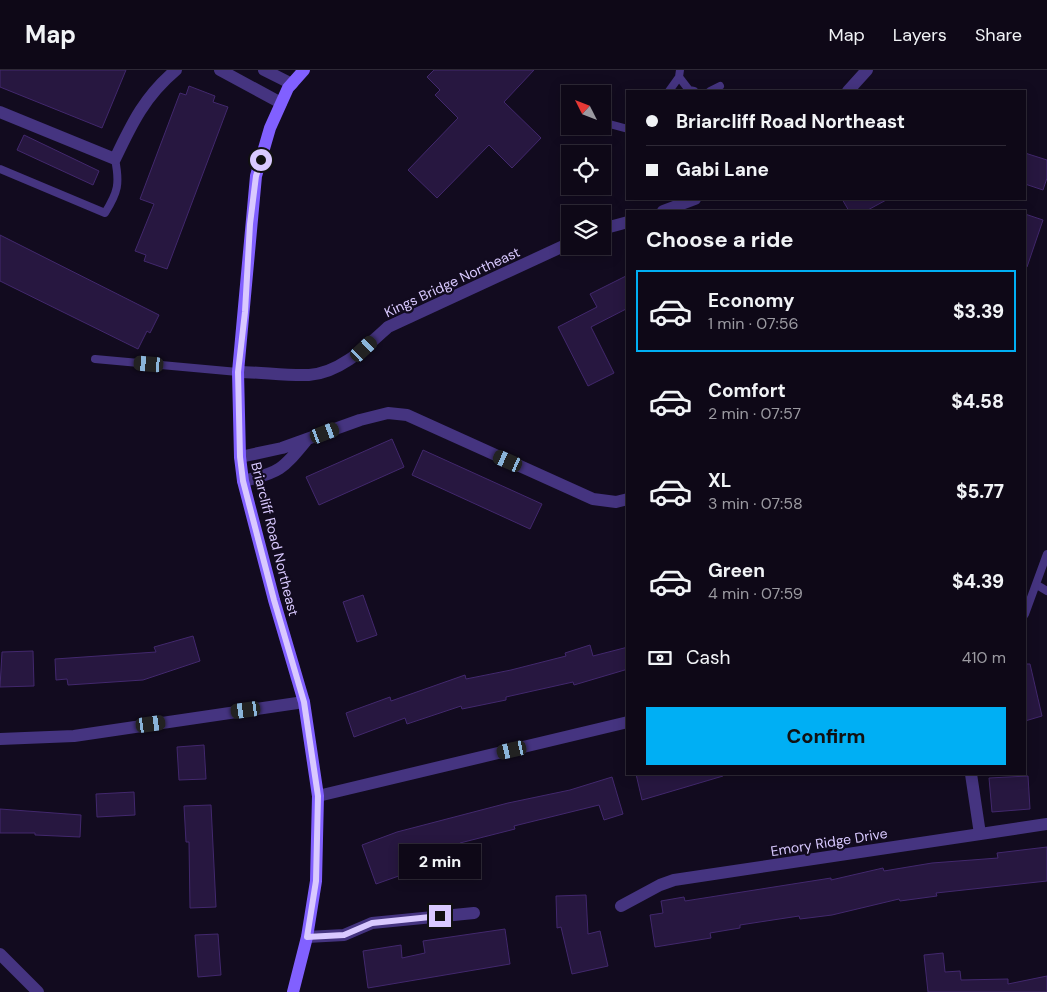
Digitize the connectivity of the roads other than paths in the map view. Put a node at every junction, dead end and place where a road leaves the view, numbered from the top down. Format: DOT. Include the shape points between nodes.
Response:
graph roads {
  1 [pos="176,70"];
  2 [pos="264,70"];
  3 [pos="304,70"];
  4 [pos="867,70"];
  5 [pos="225,71"];
  6 [pos="679,74"];
  7 [pos="292,84"];
  8 [pos="720,86"];
  9 [pos="670,90"];
  10 [pos="689,90"];
  11 [pos="712,90"];
  12 [pos="849,90"];
  13 [pos="281,103"];
  14 [pos="0,112"];
  15 [pos="611,124"];
  16 [pos="626,128"];
  17 [pos="115,160"];
  18 [pos="0,169"];
  19 [pos="692,200"];
  20 [pos="666,210"];
  21 [pos="626,223"];
  22 [pos="611,227"];
  23 [pos="561,248"];
  24 [pos="95,359"];
  25 [pos="238,372"];
  26 [pos="307,440"];
  27 [pos="240,457"];
  28 [pos="243,481"];
  29 [pos="626,500"];
  30 [pos="1047,554"];
  31 [pos="1037,585"];
  32 [pos="1047,590"];
  33 [pos="1026,612"];
  34 [pos="304,702"];
  35 [pos="626,722"];
  36 [pos="0,739"];
  37 [pos="971,775"];
  38 [pos="318,796"];
  39 [pos="1047,824"];
  40 [pos="980,834"];
  41 [pos="621,906"];
  42 [pos="474,913"];
  43 [pos="307,937"];
  44 [pos="0,954"];
  45 [pos="38,992"];
  46 [pos="293,992"];
  1 -- 17 [label="street" via="136,114"];
  2 -- 7 [label="street"];
  3 -- 7 [label="main road, Briarcliff Road Northeast"];
  4 -- 12 [label="street"];
  5 -- 13 [label="street"];
  6 -- 9 [label="lane"];
  6 -- 10 [label="lane"];
  7 -- 13 [label="main road, Briarcliff Road Northeast"];
  8 -- 11 [label="lane"];
  13 -- 25 [label="main road, Briarcliff Road Northeast" via="256,176"];
  14 -- 17 [label="street"];
  15 -- 16 [label="lane"];
  17 -- 18 [label="lane" via="119,179 105,213"];
  19 -- 20 [label="street"];
  21 -- 22 [label="street"];
  23 -- 25 [label="street, Kings Bridge Northeast" via="388,327 364,349 334,369 309,375"];
  24 -- 25 [label="lane"];
  25 -- 27 [label="main road, Briarcliff Road Northeast"];
  26 -- 27 [label="street"];
  26 -- 28 [label="street" via="284,467 270,475"];
  26 -- 29 [label="street" via="360,420 388,413 407,415 593,499 616,502"];
  27 -- 28 [label="main road, Briarcliff Road Northeast"];
  28 -- 34 [label="main road, Briarcliff Road Northeast"];
  30 -- 31 [label="lane"];
  31 -- 32 [label="lane"];
  31 -- 33 [label="lane"];
  34 -- 36 [label="street" via="74,736"];
  34 -- 38 [label="main road, Briarcliff Road Northeast"];
  35 -- 38 [label="street"];
  37 -- 40 [label="street"];
  38 -- 43 [label="main road, Briarcliff Road Northeast" via="316,881"];
  39 -- 40 [label="street, Emory Ridge Drive"];
  40 -- 41 [label="street, Emory Ridge Drive" via="674,880"];
  42 -- 43 [label="street" via="372,923 344,935"];
  43 -- 46 [label="main road, Briarcliff Road Northeast"];
  44 -- 45 [label="street"];
}
